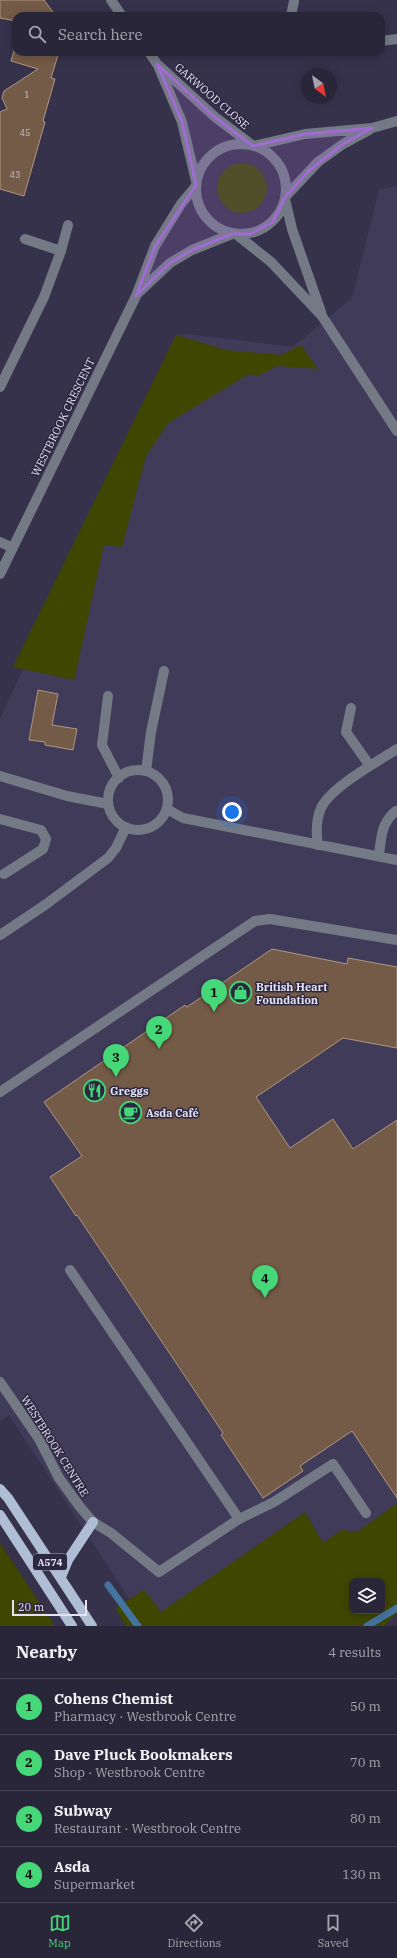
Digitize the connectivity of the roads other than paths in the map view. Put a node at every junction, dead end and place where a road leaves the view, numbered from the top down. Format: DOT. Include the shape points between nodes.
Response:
graph roads {
  1 [pos="111,0"];
  2 [pos="294,1"];
  3 [pos="119,12"];
  4 [pos="292,12"];
  5 [pos="397,39"];
  6 [pos="385,40"];
  7 [pos="152,56"];
  8 [pos="157,64"];
  9 [pos="397,121"];
  10 [pos="372,128"];
  11 [pos="253,146"];
  12 [pos="196,185"];
  13 [pos="285,198"];
  14 [pos="68,225"];
  15 [pos="234,234"];
  16 [pos="25,239"];
  17 [pos="61,250"];
  18 [pos="136,296"];
  19 [pos="322,316"];
  20 [pos="0,387"];
  21 [pos="397,431"];
  22 [pos="0,542"];
  23 [pos="13,548"];
  24 [pos="0,574"];
  25 [pos="164,671"];
  26 [pos="108,696"];
  27 [pos="351,708"];
  28 [pos="397,749"];
  29 [pos="370,766"];
  30 [pos="146,771"];
  31 [pos="0,776"];
  32 [pos="119,778"];
  33 [pos="108,804"];
  34 [pos="167,809"];
  35 [pos="396,812"];
  36 [pos="0,819"];
  37 [pos="126,827"];
  38 [pos="318,845"];
  39 [pos="379,856"];
  40 [pos="397,860"];
  41 [pos="4,874"];
  42 [pos="0,935"];
  43 [pos="397,940"];
  44 [pos="0,1092"];
  45 [pos="70,1270"];
  46 [pos="0,1382"];
  47 [pos="0,1489"];
  48 [pos="366,1512"];
  49 [pos="0,1515"];
  50 [pos="239,1519"];
  51 [pos="93,1522"];
  52 [pos="61,1577"];
  53 [pos="72,1626"];
  54 [pos="92,1626"];
  1 -- 3 [label="street"];
  2 -- 4 [label="street"];
  5 -- 6 [label="street"];
  7 -- 8 [label="street, GARWOOD CLOSE"];
  8 -- 11 [label="street, GARWOOD CLOSE" via="215,117"];
  8 -- 12 [label="street, GARWOOD CLOSE" via="182,122"];
  9 -- 10 [label="street"];
  10 -- 11 [label="street" via="305,134"];
  10 -- 13 [label="street" via="318,162"];
  11 -- 12 [label="street" via="237,144 223,148 210,156 200,169"];
  11 -- 13 [label="street" via="276,160 286,183"];
  12 -- 15 [label="street" via="197,199 205,216 220,229"];
  12 -- 18 [label="street, WESTBROOK CRESCENT" via="155,246"];
  13 -- 15 [label="street" via="273,222 250,234"];
  13 -- 19 [label="street" via="292,229"];
  14 -- 17 [label="street"];
  15 -- 18 [label="street, WESTBROOK CRESCENT" via="192,250 170,263"];
  15 -- 19 [label="street" via="271,262"];
  16 -- 17 [label="street"];
  17 -- 20 [label="street" via="44,297"];
  18 -- 23 [label="street, WESTBROOK CRESCENT"];
  19 -- 21 [label="street"];
  22 -- 23 [label="street"];
  23 -- 24 [label="street, WESTBROOK CRESCENT"];
  25 -- 30 [label="street"];
  26 -- 32 [label="street" via="102,745"];
  27 -- 29 [label="street" via="346,732"];
  28 -- 29 [label="street"];
  29 -- 38 [label="street" via="339,788 325,802 318,818"];
  30 -- 32 [label="street" via="136,770"];
  30 -- 34 [label="street" via="158,778 166,790"];
  31 -- 33 [label="street" via="68,796"];
  32 -- 33 [label="street" via="112,785"];
  33 -- 37 [label="street" via="118,822"];
  34 -- 37 [label="street" via="155,825 146,829"];
  34 -- 38 [label="street" via="183,818"];
  35 -- 39 [label="street" via="388,818"];
  36 -- 41 [label="street" via="41,830 46,839 43,849"];
  37 -- 42 [label="street" via="108,858"];
  38 -- 39 [label="street"];
  39 -- 40 [label="street"];
  43 -- 44 [label="street" via="270,919 255,921"];
  45 -- 50 [label="street"];
  46 -- 51 [label="street, WESTBROOK CENTRE" via="39,1439 67,1491"];
  47 -- 52 [label="main road, A574"];
  48 -- 50 [label="street" via="333,1464 274,1502"];
  49 -- 53 [label="main road, A574"];
  50 -- 51 [label="street, WESTBROOK CENTRE" via="159,1572 111,1533"];
  51 -- 52 [label="main road" via="68,1560"];
  52 -- 54 [label="main road, A574"];
}
